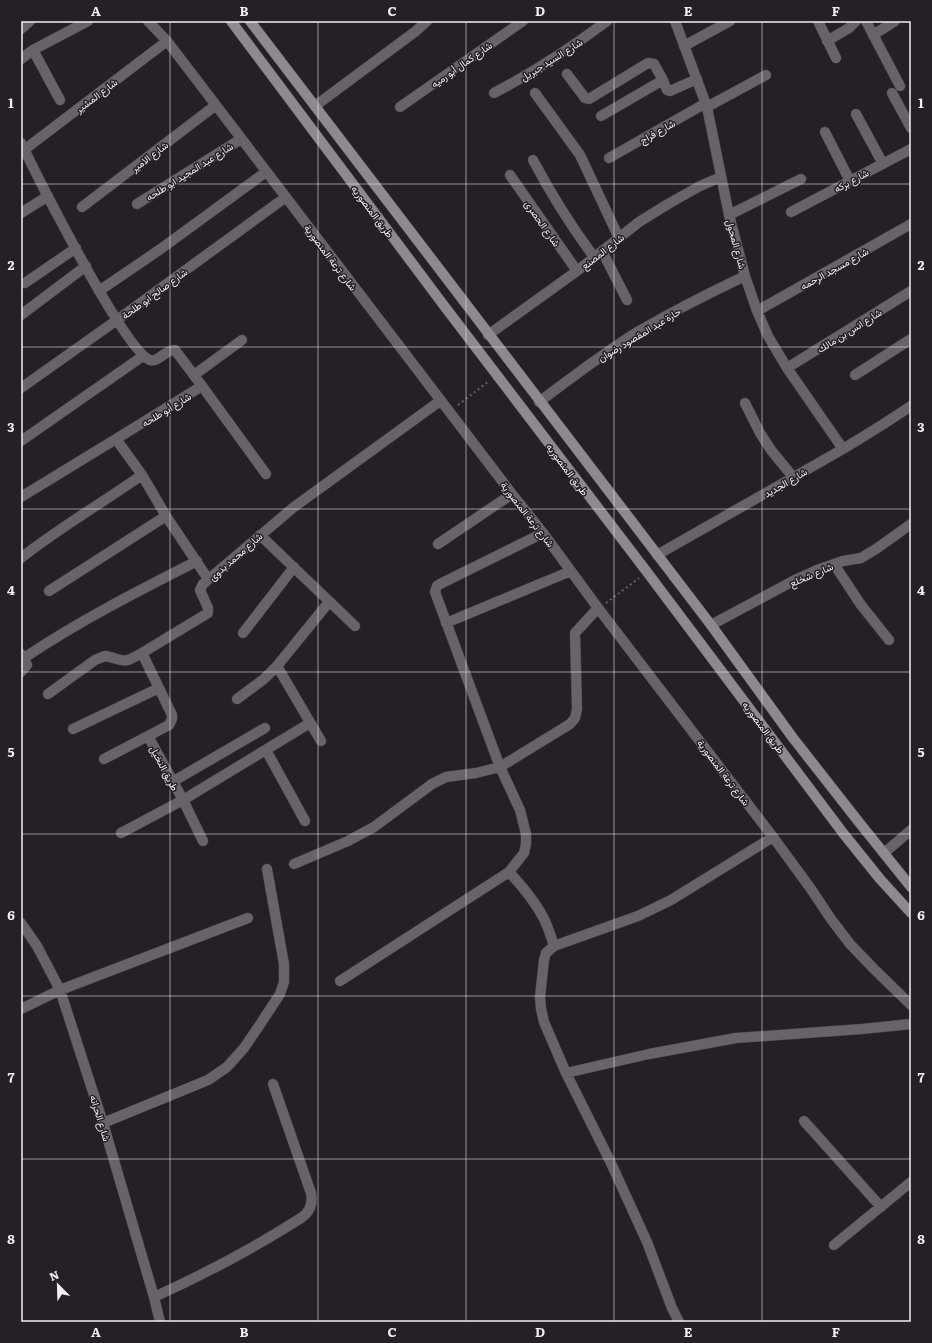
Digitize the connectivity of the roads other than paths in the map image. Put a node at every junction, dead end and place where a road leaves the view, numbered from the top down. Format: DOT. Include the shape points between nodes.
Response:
graph roads {
  1 [pos="30,21"];
  2 [pos="88,21"];
  3 [pos="148,21"];
  4 [pos="231,21"];
  5 [pos="250,21"];
  6 [pos="426,21"];
  7 [pos="523,21"];
  8 [pos="607,21"];
  9 [pos="675,21"];
  10 [pos="730,21"];
  11 [pos="818,21"];
  12 [pos="856,21"];
  13 [pos="866,21"];
  14 [pos="895,21"];
  15 [pos="21,29"];
  16 [pos="873,35"];
  17 [pos="828,40"];
  18 [pos="167,41"];
  19 [pos="684,46"];
  20 [pos="32,50"];
  21 [pos="836,58"];
  22 [pos="21,59"];
  23 [pos="567,74"];
  24 [pos="766,75"];
  25 [pos="697,78"];
  26 [pos="663,80"];
  27 [pos="900,86"];
  28 [pos="494,93"];
  29 [pos="536,93"];
  30 [pos="892,94"];
  31 [pos="60,100"];
  32 [pos="216,105"];
  33 [pos="706,105"];
  34 [pos="315,106"];
  35 [pos="400,107"];
  36 [pos="856,114"];
  37 [pos="601,116"];
  38 [pos="911,128"];
  39 [pos="825,132"];
  40 [pos="241,138"];
  41 [pos="23,146"];
  42 [pos="911,149"];
  43 [pos="609,158"];
  44 [pos="533,160"];
  45 [pos="883,164"];
  46 [pos="266,172"];
  47 [pos="510,175"];
  48 [pos="721,177"];
  49 [pos="800,179"];
  50 [pos="850,180"];
  51 [pos="48,196"];
  52 [pos="286,197"];
  53 [pos="137,204"];
  54 [pos="82,207"];
  55 [pos="392,209"];
  56 [pos="791,212"];
  57 [pos="21,213"];
  58 [pos="729,215"];
  59 [pos="379,219"];
  60 [pos="911,224"];
  61 [pos="619,238"];
  62 [pos="76,248"];
  63 [pos="598,254"];
  64 [pos="86,266"];
  65 [pos="576,271"];
  66 [pos="745,276"];
  67 [pos="25,283"];
  68 [pos="99,291"];
  69 [pos="911,291"];
  70 [pos="627,300"];
  71 [pos="757,311"];
  72 [pos="21,315"];
  73 [pos="117,320"];
  74 [pos="488,335"];
  75 [pos="911,339"];
  76 [pos="242,340"];
  77 [pos="143,356"];
  78 [pos="786,368"];
  79 [pos="194,375"];
  80 [pos="855,375"];
  81 [pos="202,386"];
  82 [pos="21,388"];
  83 [pos="440,401"];
  84 [pos="539,402"];
  85 [pos="745,403"];
  86 [pos="911,406"];
  87 [pos="116,439"];
  88 [pos="21,441"];
  89 [pos="843,449"];
  90 [pos="266,474"];
  91 [pos="142,475"];
  92 [pos="793,477"];
  93 [pos="512,494"];
  94 [pos="21,497"];
  95 [pos="166,516"];
  96 [pos="911,524"];
  97 [pos="544,533"];
  98 [pos="260,535"];
  99 [pos="438,544"];
  100 [pos="657,555"];
  101 [pos="21,558"];
  102 [pos="197,561"];
  103 [pos="834,564"];
  104 [pos="294,568"];
  105 [pos="572,571"];
  106 [pos="208,579"];
  107 [pos="49,591"];
  108 [pos="329,602"];
  109 [pos="602,605"];
  110 [pos="446,623"];
  111 [pos="711,625"];
  112 [pos="355,626"];
  113 [pos="243,633"];
  114 [pos="889,640"];
  115 [pos="142,653"];
  116 [pos="23,656"];
  117 [pos="277,666"];
  118 [pos="21,672"];
  119 [pos="159,688"];
  120 [pos="48,694"];
  121 [pos="237,699"];
  122 [pos="310,723"];
  123 [pos="265,728"];
  124 [pos="73,729"];
  125 [pos="148,736"];
  126 [pos="321,741"];
  127 [pos="266,750"];
  128 [pos="104,759"];
  129 [pos="500,767"];
  130 [pos="172,782"];
  131 [pos="183,800"];
  132 [pos="304,821"];
  133 [pos="858,822"];
  134 [pos="911,830"];
  135 [pos="843,833"];
  136 [pos="121,834"];
  137 [pos="773,837"];
  138 [pos="202,841"];
  139 [pos="884,853"];
  140 [pos="294,864"];
  141 [pos="267,869"];
  142 [pos="509,872"];
  143 [pos="911,887"];
  144 [pos="911,913"];
  145 [pos="248,918"];
  146 [pos="21,923"];
  147 [pos="554,946"];
  148 [pos="340,981"];
  149 [pos="60,990"];
  150 [pos="911,1005"];
  151 [pos="21,1009"];
  152 [pos="911,1024"];
  153 [pos="566,1073"];
  154 [pos="273,1084"];
  155 [pos="804,1121"];
  156 [pos="103,1123"];
  157 [pos="911,1182"];
  158 [pos="881,1207"];
  159 [pos="834,1245"];
  160 [pos="154,1297"];
  161 [pos="160,1322"];
  162 [pos="679,1322"];
  1 -- 15 [label="street"];
  2 -- 20 [label="street"];
  3 -- 18 [label="street, شارع ترعة المنصورية"];
  4 -- 59 [label="main road, طريق المنصوريه"];
  5 -- 34 [label="main road, طريق المنصوريه"];
  6 -- 34 [label="street"];
  7 -- 35 [label="street, شارع كمال أبو رميه"];
  8 -- 28 [label="street, شارع السيد جبريل" via="577,44"];
  9 -- 19 [label="street, شارع المحول"];
  10 -- 19 [label="street"];
  11 -- 17 [label="street"];
  12 -- 17 [label="street"];
  13 -- 16 [label="street"];
  14 -- 16 [label="street"];
  16 -- 27 [label="street"];
  17 -- 21 [label="street"];
  18 -- 32 [label="street, شارع ترعة المنصورية"];
  18 -- 41 [label="street, شارع المشير"];
  19 -- 25 [label="street, شارع المحول"];
  20 -- 22 [label="street"];
  20 -- 31 [label="street"];
  23 -- 26 [label="street" via="585,98 589,99 648,63 654,64"];
  24 -- 33 [label="street, شارع فراج"];
  25 -- 26 [label="street" via="670,91"];
  25 -- 33 [label="street, شارع المحول"];
  26 -- 37 [label="street"];
  29 -- 61 [label="street" via="580,155"];
  30 -- 38 [label="street"];
  32 -- 40 [label="street, شارع ترعة المنصورية"];
  32 -- 54 [label="street, شارع الامير"];
  33 -- 43 [label="street, شارع فراج"];
  33 -- 48 [label="street, شارع المحول"];
  34 -- 55 [label="main road, طريق المنصوريه"];
  36 -- 45 [label="street"];
  39 -- 50 [label="street"];
  40 -- 46 [label="street, شارع ترعة المنصورية"];
  40 -- 53 [label="street, شارع عبد المجيد ابو طلحه"];
  41 -- 51 [label="street"];
  42 -- 45 [label="street, شارع بركه"];
  44 -- 63 [label="street" via="572,226"];
  45 -- 50 [label="street, شارع بركه"];
  46 -- 52 [label="street, شارع ترعة المنصورية"];
  46 -- 68 [label="street"];
  47 -- 65 [label="street, شارع الحصرى"];
  48 -- 58 [label="street, شارع المحول"];
  48 -- 61 [label="street, شارع المصنع" via="668,204"];
  49 -- 58 [label="street"];
  50 -- 56 [label="street, شارع بركه"];
  51 -- 57 [label="street"];
  51 -- 62 [label="street"];
  52 -- 73 [label="street, شارع صالح ابو طلحة"];
  52 -- 83 [label="street, شارع ترعة المنصورية"];
  55 -- 59 [label="main road"];
  55 -- 74 [label="main road, طريق المنصوريه"];
  58 -- 66 [label="street, شارع المحول"];
  59 -- 135 [label="main road, طريق المنصوريه"];
  60 -- 71 [label="street, شارع مسجد الرحمه"];
  61 -- 63 [label="street, شارع المصنع"];
  62 -- 64 [label="street"];
  62 -- 67 [label="street"];
  63 -- 65 [label="street, شارع المصنع"];
  63 -- 70 [label="street"];
  64 -- 68 [label="street"];
  64 -- 72 [label="street"];
  65 -- 74 [label="street, شارع المصنع"];
  66 -- 71 [label="street, شارع المحول"];
  66 -- 84 [label="street, حارة عبد المقصود رضوان" via="639,331"];
  68 -- 73 [label="street"];
  69 -- 78 [label="street, شارع انس بن مالك"];
  71 -- 78 [label="street, شارع المحول"];
  73 -- 77 [label="street"];
  73 -- 82 [label="street, شارع صالح ابو طلحة"];
  74 -- 84 [label="main road, طريق المنصوريه"];
  75 -- 80 [label="street"];
  76 -- 79 [label="street"];
  77 -- 79 [label="street, شارع أبو طلحه" via="154,360 168,351 175,350"];
  77 -- 88 [label="street"];
  78 -- 89 [label="street, شارع المحول"];
  79 -- 81 [label="street, شارع أبو طلحه"];
  81 -- 87 [label="street, شارع أبو طلحه"];
  81 -- 90 [label="street"];
  83 -- 93 [label="street, شارع ترعة المنصورية"];
  83 -- 98 [label="street, شارع محمد بدوى" via="294,507"];
  84 -- 100 [label="main road, طريق المنصوريه"];
  85 -- 92 [label="street" via="768,444"];
  86 -- 89 [label="street, شارع الجديد"];
  87 -- 91 [label="street"];
  87 -- 94 [label="street, شارع أبو طلحه"];
  89 -- 92 [label="street, شارع الجديد"];
  91 -- 95 [label="street"];
  91 -- 101 [label="street" via="58,530"];
  92 -- 100 [label="street, شارع الجديد"];
  93 -- 97 [label="street, شارع ترعة المنصورية"];
  93 -- 99 [label="street"];
  95 -- 102 [label="street"];
  95 -- 107 [label="street"];
  96 -- 103 [label="street, شارع شخلع" via="861,558"];
  97 -- 105 [label="street, شارع ترعة المنصورية"];
  97 -- 110 [label="street" via="437,586 435,592"];
  98 -- 104 [label="street"];
  98 -- 106 [label="street, شارع محمد بدوى"];
  100 -- 111 [label="main road, طريق المنصوريه"];
  102 -- 106 [label="street"];
  102 -- 116 [label="street" via="89,617"];
  103 -- 111 [label="street, شارع شخلع" via="796,580"];
  103 -- 114 [label="street" via="861,605"];
  104 -- 108 [label="street"];
  104 -- 113 [label="street"];
  105 -- 109 [label="street, شارع ترعة المنصورية"];
  105 -- 110 [label="street"];
  106 -- 115 [label="street, شارع محمد بدوى" via="200,590 208,613"];
  108 -- 112 [label="street"];
  108 -- 117 [label="street"];
  109 -- 129 [label="street" via="575,634 576,718"];
  109 -- 137 [label="street, شارع ترعة المنصورية"];
  110 -- 129 [label="street"];
  111 -- 133 [label="main road, طريق المنصوريه"];
  115 -- 119 [label="street"];
  115 -- 120 [label="street" via="127,661 105,656 95,660"];
  116 -- 118 [label="street" via="27,665"];
  117 -- 121 [label="street"];
  117 -- 122 [label="street"];
  119 -- 124 [label="street"];
  119 -- 125 [label="street" via="172,719 169,725"];
  122 -- 126 [label="street"];
  122 -- 127 [label="street"];
  123 -- 130 [label="street"];
  125 -- 128 [label="street"];
  125 -- 130 [label="street, طريق النخيل"];
  127 -- 131 [label="street"];
  127 -- 132 [label="street"];
  129 -- 140 [label="street" via="446,777 432,784 374,827"];
  129 -- 142 [label="street" via="520,810 526,834 524,853"];
  130 -- 131 [label="street, طريق النخيل"];
  131 -- 136 [label="street, طريق النخيل"];
  131 -- 138 [label="street, طريق النخيل"];
  133 -- 135 [label="main road"];
  133 -- 139 [label="main road, طريق المنصوريه"];
  134 -- 139 [label="street"];
  135 -- 144 [label="main road, طريق المنصوريه"];
  137 -- 147 [label="street" via="671,900 638,916"];
  137 -- 150 [label="street, شارع ترعة المنصورية" via="850,944"];
  139 -- 143 [label="main road, طريق المنصوريه"];
  141 -- 156 [label="street" via="284,964 284,982 280,994 244,1048 227,1067 208,1080"];
  142 -- 147 [label="street" via="537,906"];
  142 -- 148 [label="street"];
  145 -- 149 [label="street"];
  146 -- 149 [label="street, شارع الحرانه" via="37,946"];
  147 -- 153 [label="street" via="546,953 544,960 541,1009"];
  149 -- 151 [label="street"];
  149 -- 156 [label="street, شارع الحرانه"];
  152 -- 153 [label="street" via="736,1038"];
  153 -- 162 [label="street" via="647,1242"];
  154 -- 160 [label="street" via="312,1193 311,1208 301,1218 265,1241 210,1271"];
  155 -- 158 [label="street"];
  156 -- 160 [label="street, شارع الحرانه"];
  157 -- 158 [label="street"];
  158 -- 159 [label="street"];
  160 -- 161 [label="street, شارع الحرانه"];
}
